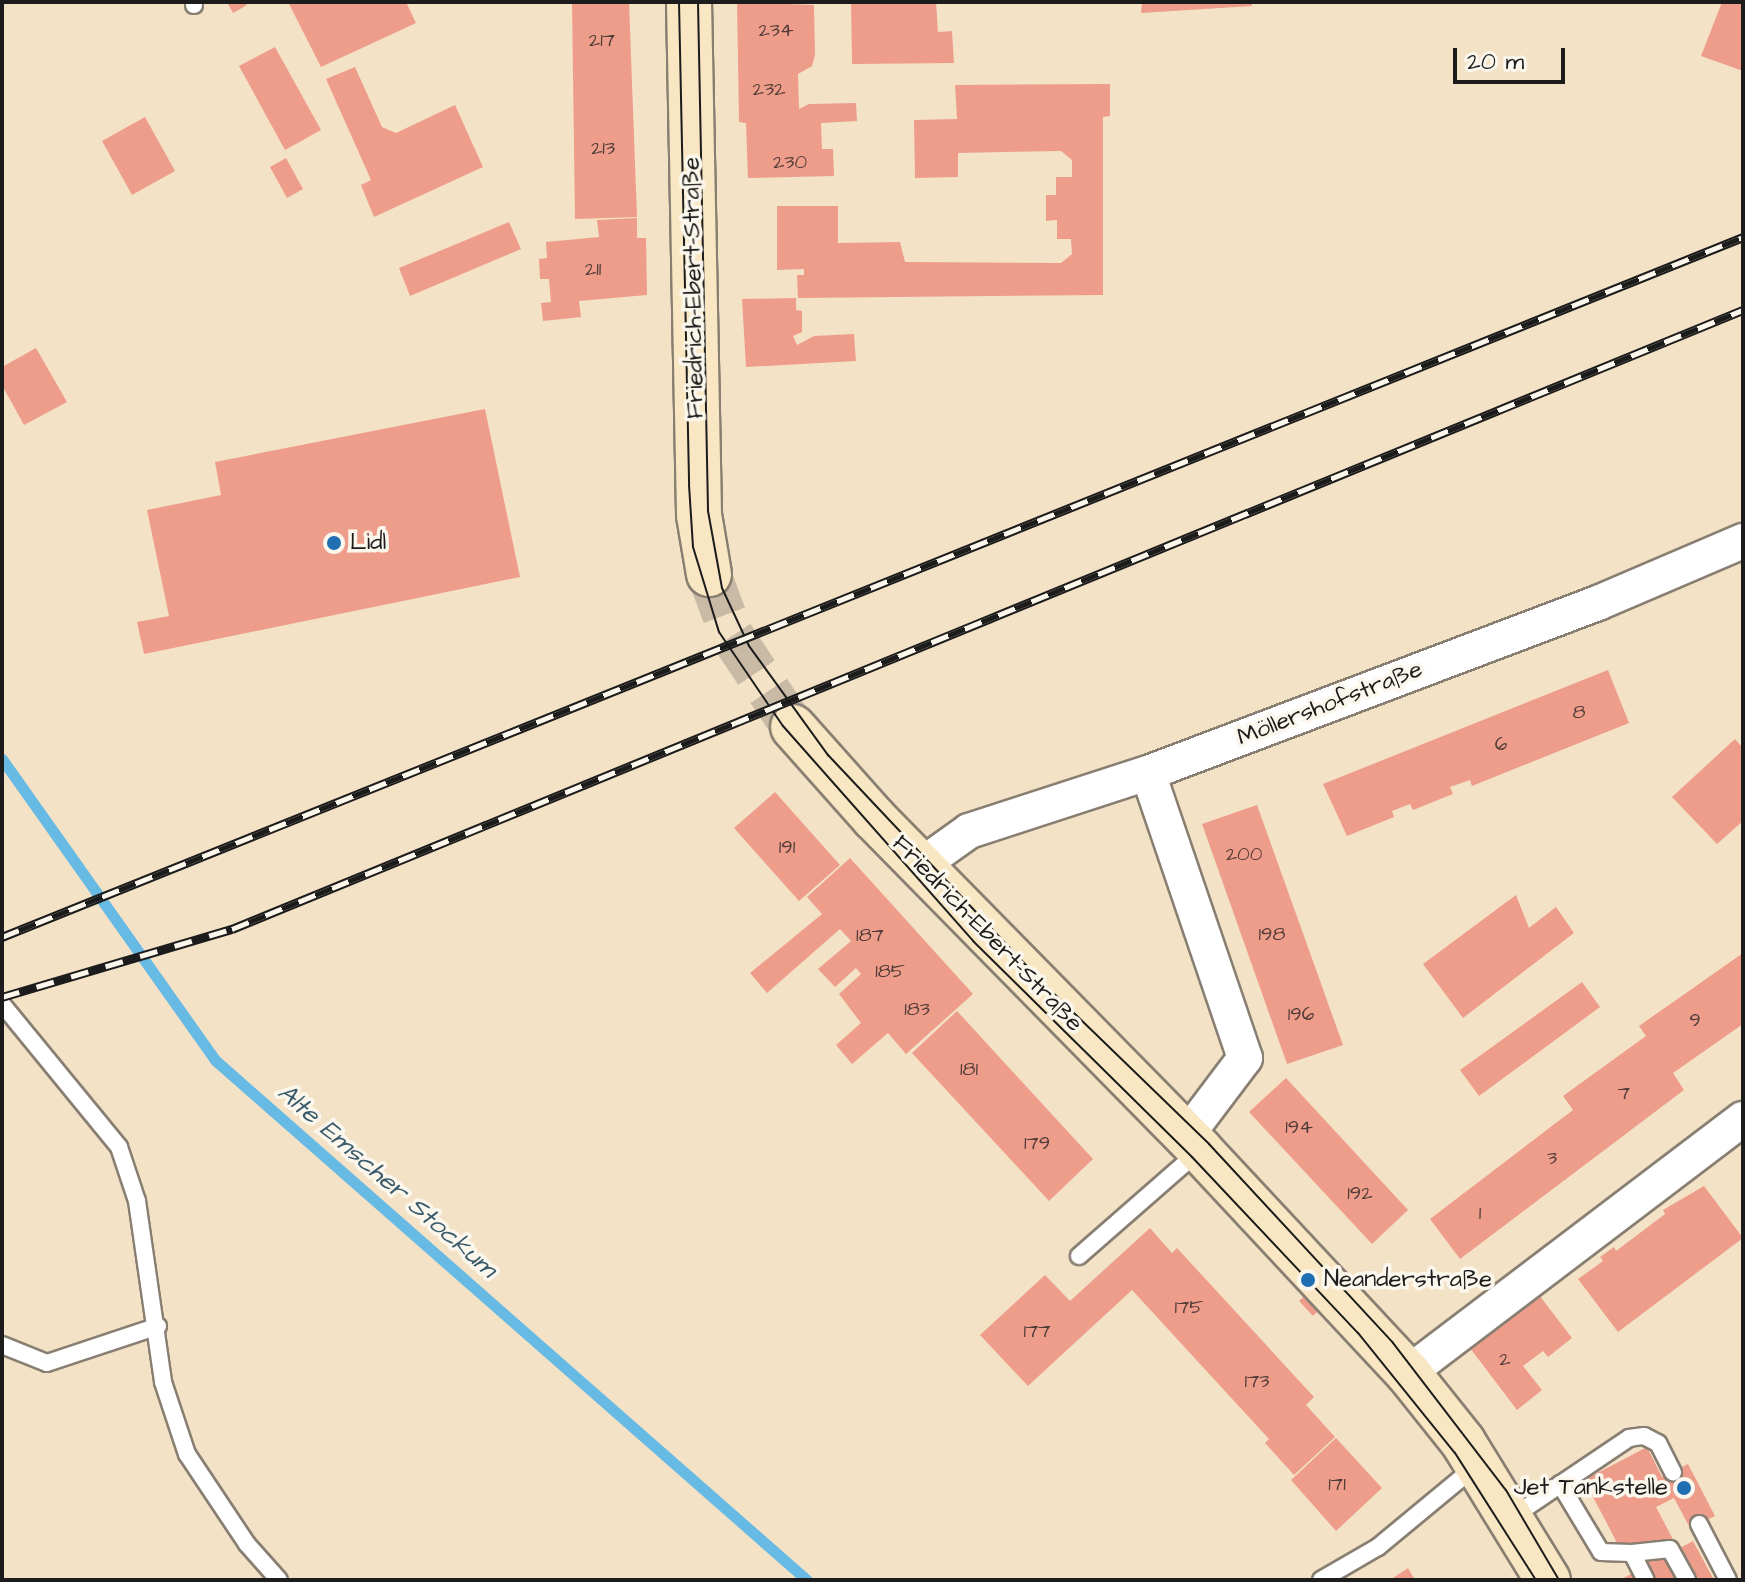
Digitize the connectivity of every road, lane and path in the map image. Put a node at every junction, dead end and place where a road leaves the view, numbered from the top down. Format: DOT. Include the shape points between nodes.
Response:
graph roads {
  1 [pos="689,2"];
  2 [pos="1743,541"];
  3 [pos="709,574"];
  4 [pos="793,727"];
  5 [pos="1148,773"];
  6 [pos="920,866"];
  7 [pos="2,1004"];
  8 [pos="1743,1119"];
  9 [pos="1193,1143"];
  10 [pos="1079,1256"];
  11 [pos="158,1326"];
  12 [pos="2,1345"];
  13 [pos="1408,1373"];
  14 [pos="1477,1465"];
  15 [pos="1673,1472"];
  16 [pos="1560,1484"];
  17 [pos="1511,1518"];
  18 [pos="1699,1524"];
  19 [pos="1632,1553"];
  20 [pos="279,1580"];
  21 [pos="1321,1580"];
  22 [pos="1548,1580"];
  23 [pos="1646,1580"];
  24 [pos="1687,1580"];
  25 [pos="1728,1580"];
  1 -- 3 [label="main road, Friedrich-Ebert-Straße" via="699,515"];
  2 -- 5 [label="street, Möllershofstraße" via="1598,603"];
  4 -- 6 [label="main road, Friedrich-Ebert-Straße"];
  5 -- 6 [label="street, Möllershofstraße" via="969,831"];
  5 -- 9 [label="street" via="1245,1058"];
  6 -- 9 [label="main road, Friedrich-Ebert-Straße"];
  7 -- 11 [label="lane" via="71,1082 119,1147 137,1201"];
  8 -- 13 [label="street"];
  9 -- 10 [label="lane"];
  9 -- 13 [label="main road, Friedrich-Ebert-Straße"];
  11 -- 12 [label="lane" via="47,1363"];
  11 -- 20 [label="lane" via="163,1382 187,1454 247,1544"];
  13 -- 14 [label="main road, Friedrich-Ebert-Straße"];
  14 -- 17 [label="main road, Friedrich-Ebert-Straße"];
  14 -- 21 [label="lane" via="1378,1547"];
  15 -- 16 [label="lane" via="1658,1443 1644,1436 1629,1438"];
  16 -- 17 [label="lane"];
  16 -- 19 [label="lane" via="1601,1552"];
  17 -- 22 [label="main road, Friedrich-Ebert-Straße"];
  18 -- 25 [label="lane"];
  19 -- 23 [label="lane"];
  19 -- 24 [label="lane" via="1670,1549"];
}
